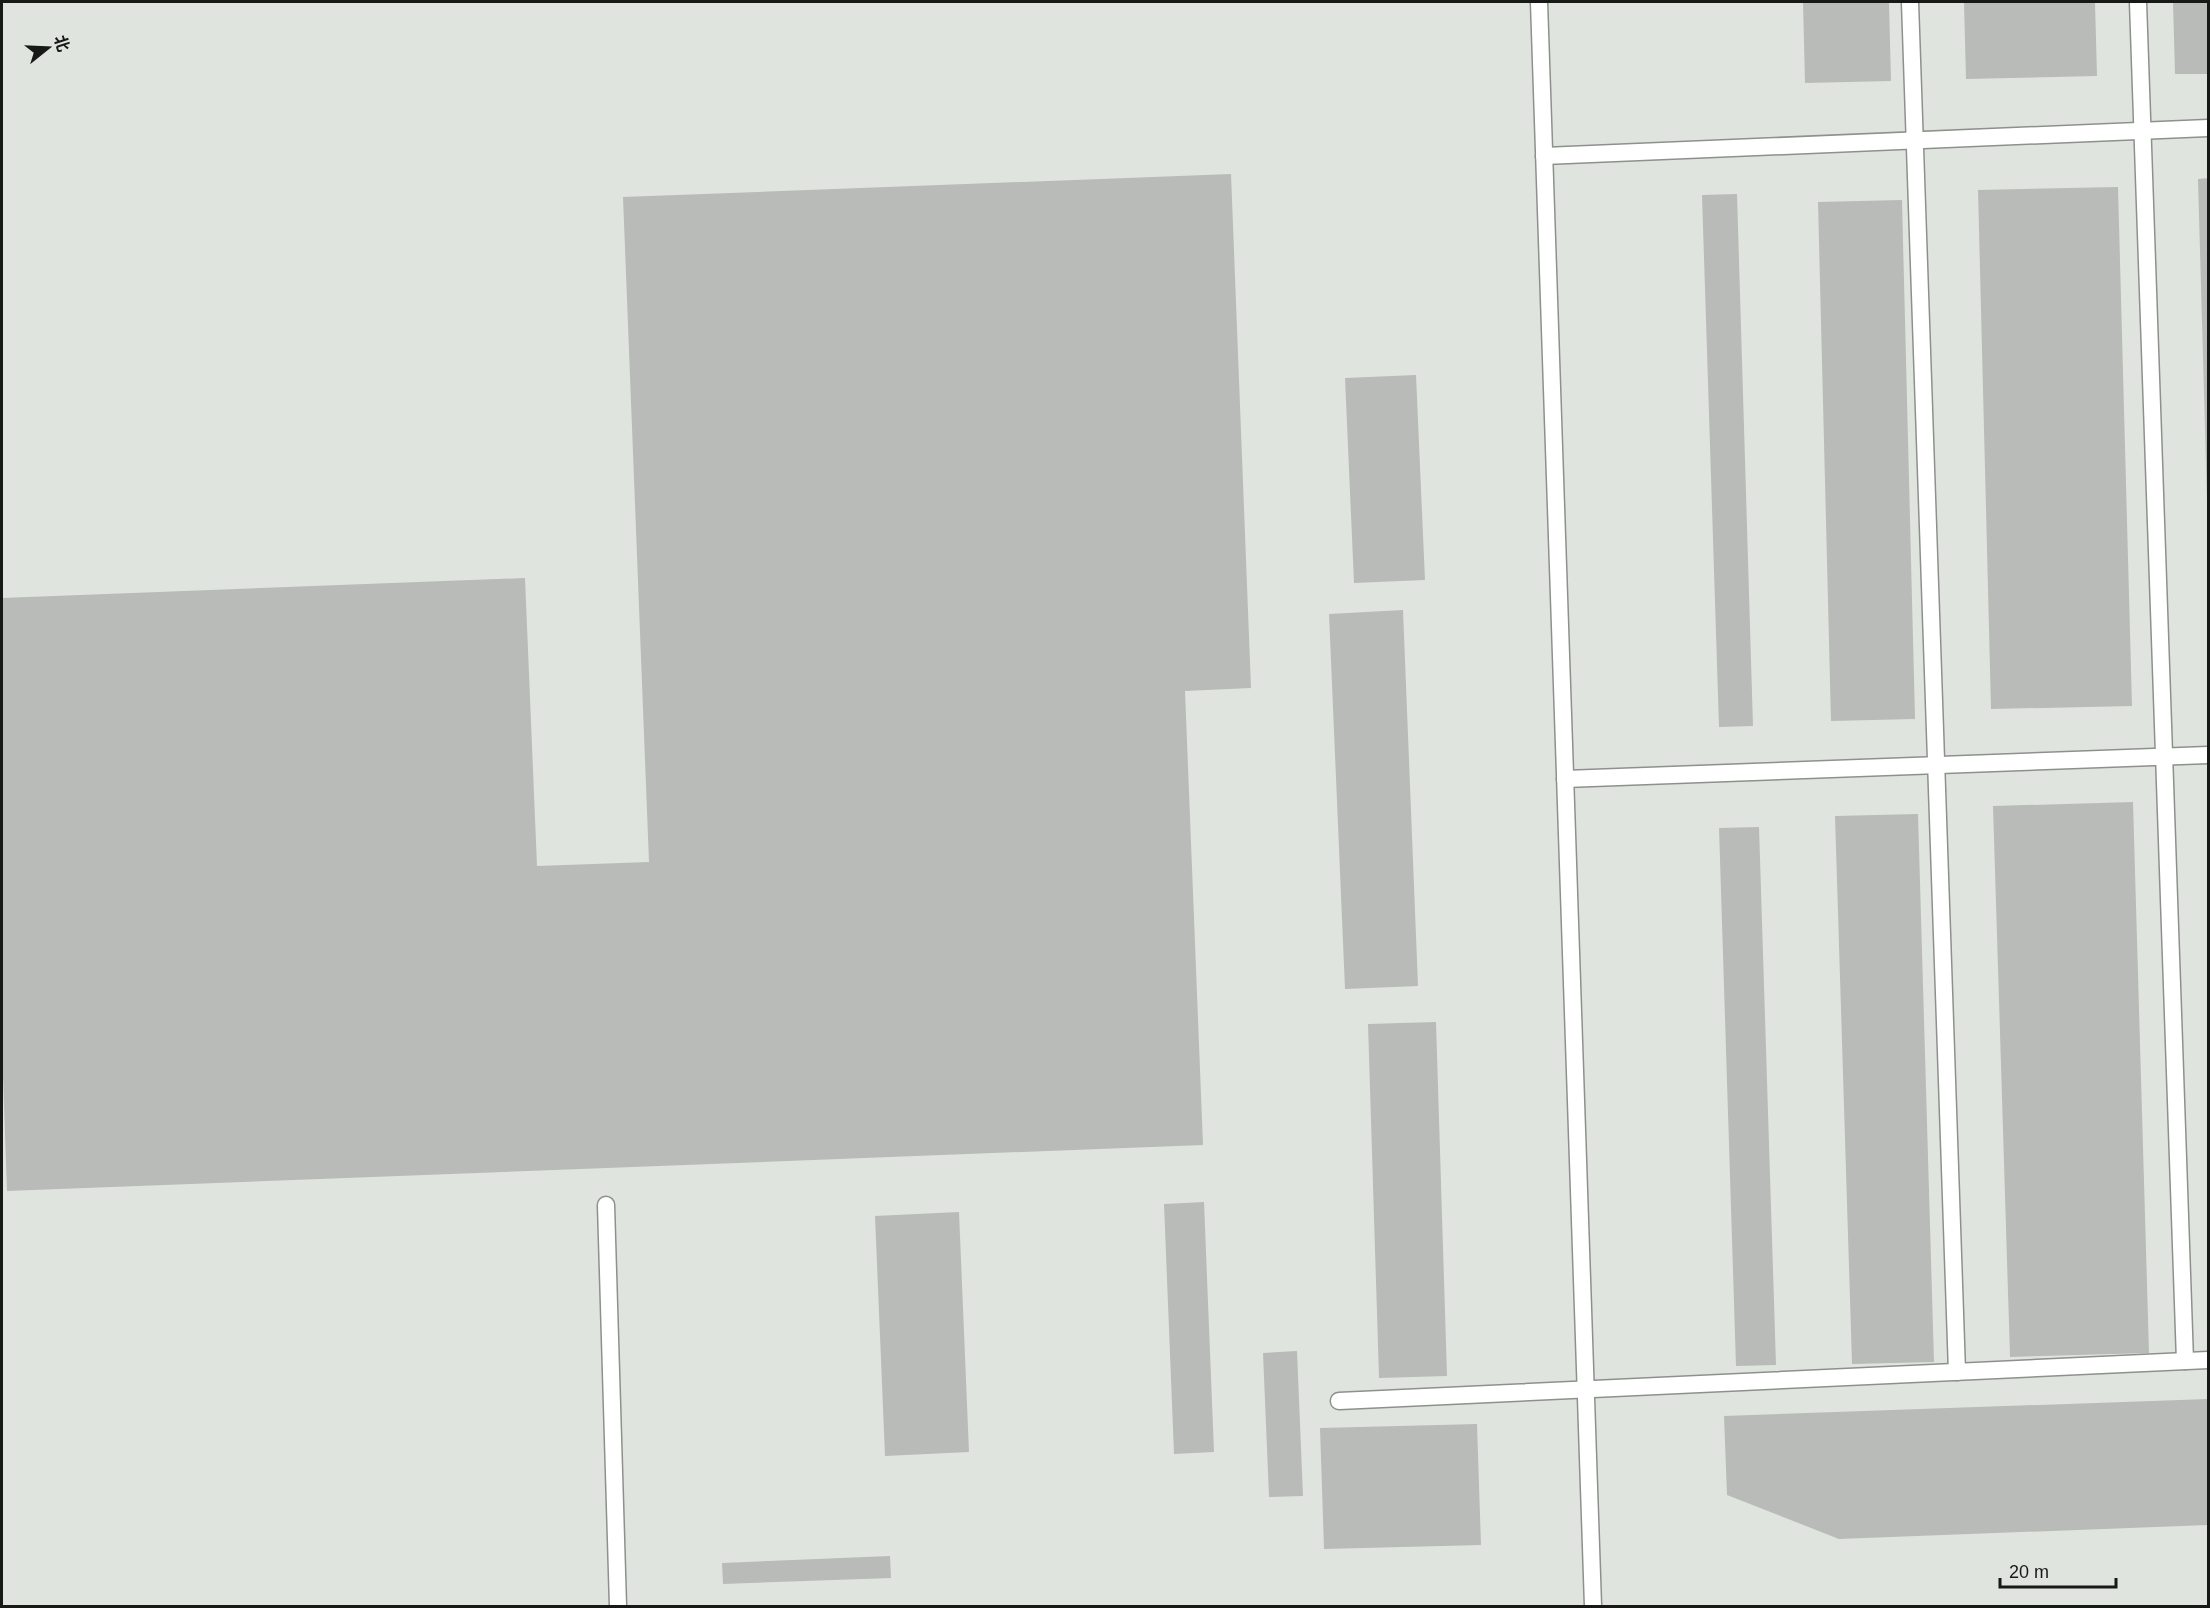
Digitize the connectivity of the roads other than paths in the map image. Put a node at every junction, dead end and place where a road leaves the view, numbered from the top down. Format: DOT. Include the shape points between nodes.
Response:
graph roads {
  1 [pos="1539,2"];
  2 [pos="1910,2"];
  3 [pos="2139,2"];
  4 [pos="2208,128"];
  5 [pos="2143,130"];
  6 [pos="1915,140"];
  7 [pos="1544,156"];
  8 [pos="2208,755"];
  9 [pos="2164,757"];
  10 [pos="1936,765"];
  11 [pos="1565,779"];
  12 [pos="606,1205"];
  13 [pos="2208,1360"];
  14 [pos="2185,1361"];
  15 [pos="1957,1372"];
  16 [pos="1586,1390"];
  17 [pos="1339,1401"];
  18 [pos="618,1606"];
  19 [pos="1593,1606"];
  1 -- 7 [label="lane"];
  2 -- 6 [label="lane"];
  3 -- 5 [label="lane"];
  4 -- 5 [label="lane"];
  5 -- 6 [label="lane"];
  5 -- 9 [label="lane"];
  6 -- 7 [label="lane"];
  6 -- 10 [label="lane"];
  7 -- 11 [label="lane"];
  8 -- 9 [label="lane"];
  9 -- 10 [label="lane"];
  9 -- 14 [label="lane"];
  10 -- 11 [label="lane"];
  10 -- 15 [label="lane"];
  11 -- 16 [label="lane"];
  12 -- 18 [label="lane"];
  13 -- 14 [label="lane"];
  14 -- 15 [label="lane"];
  15 -- 16 [label="lane"];
  16 -- 17 [label="lane"];
  16 -- 19 [label="lane"];
}
